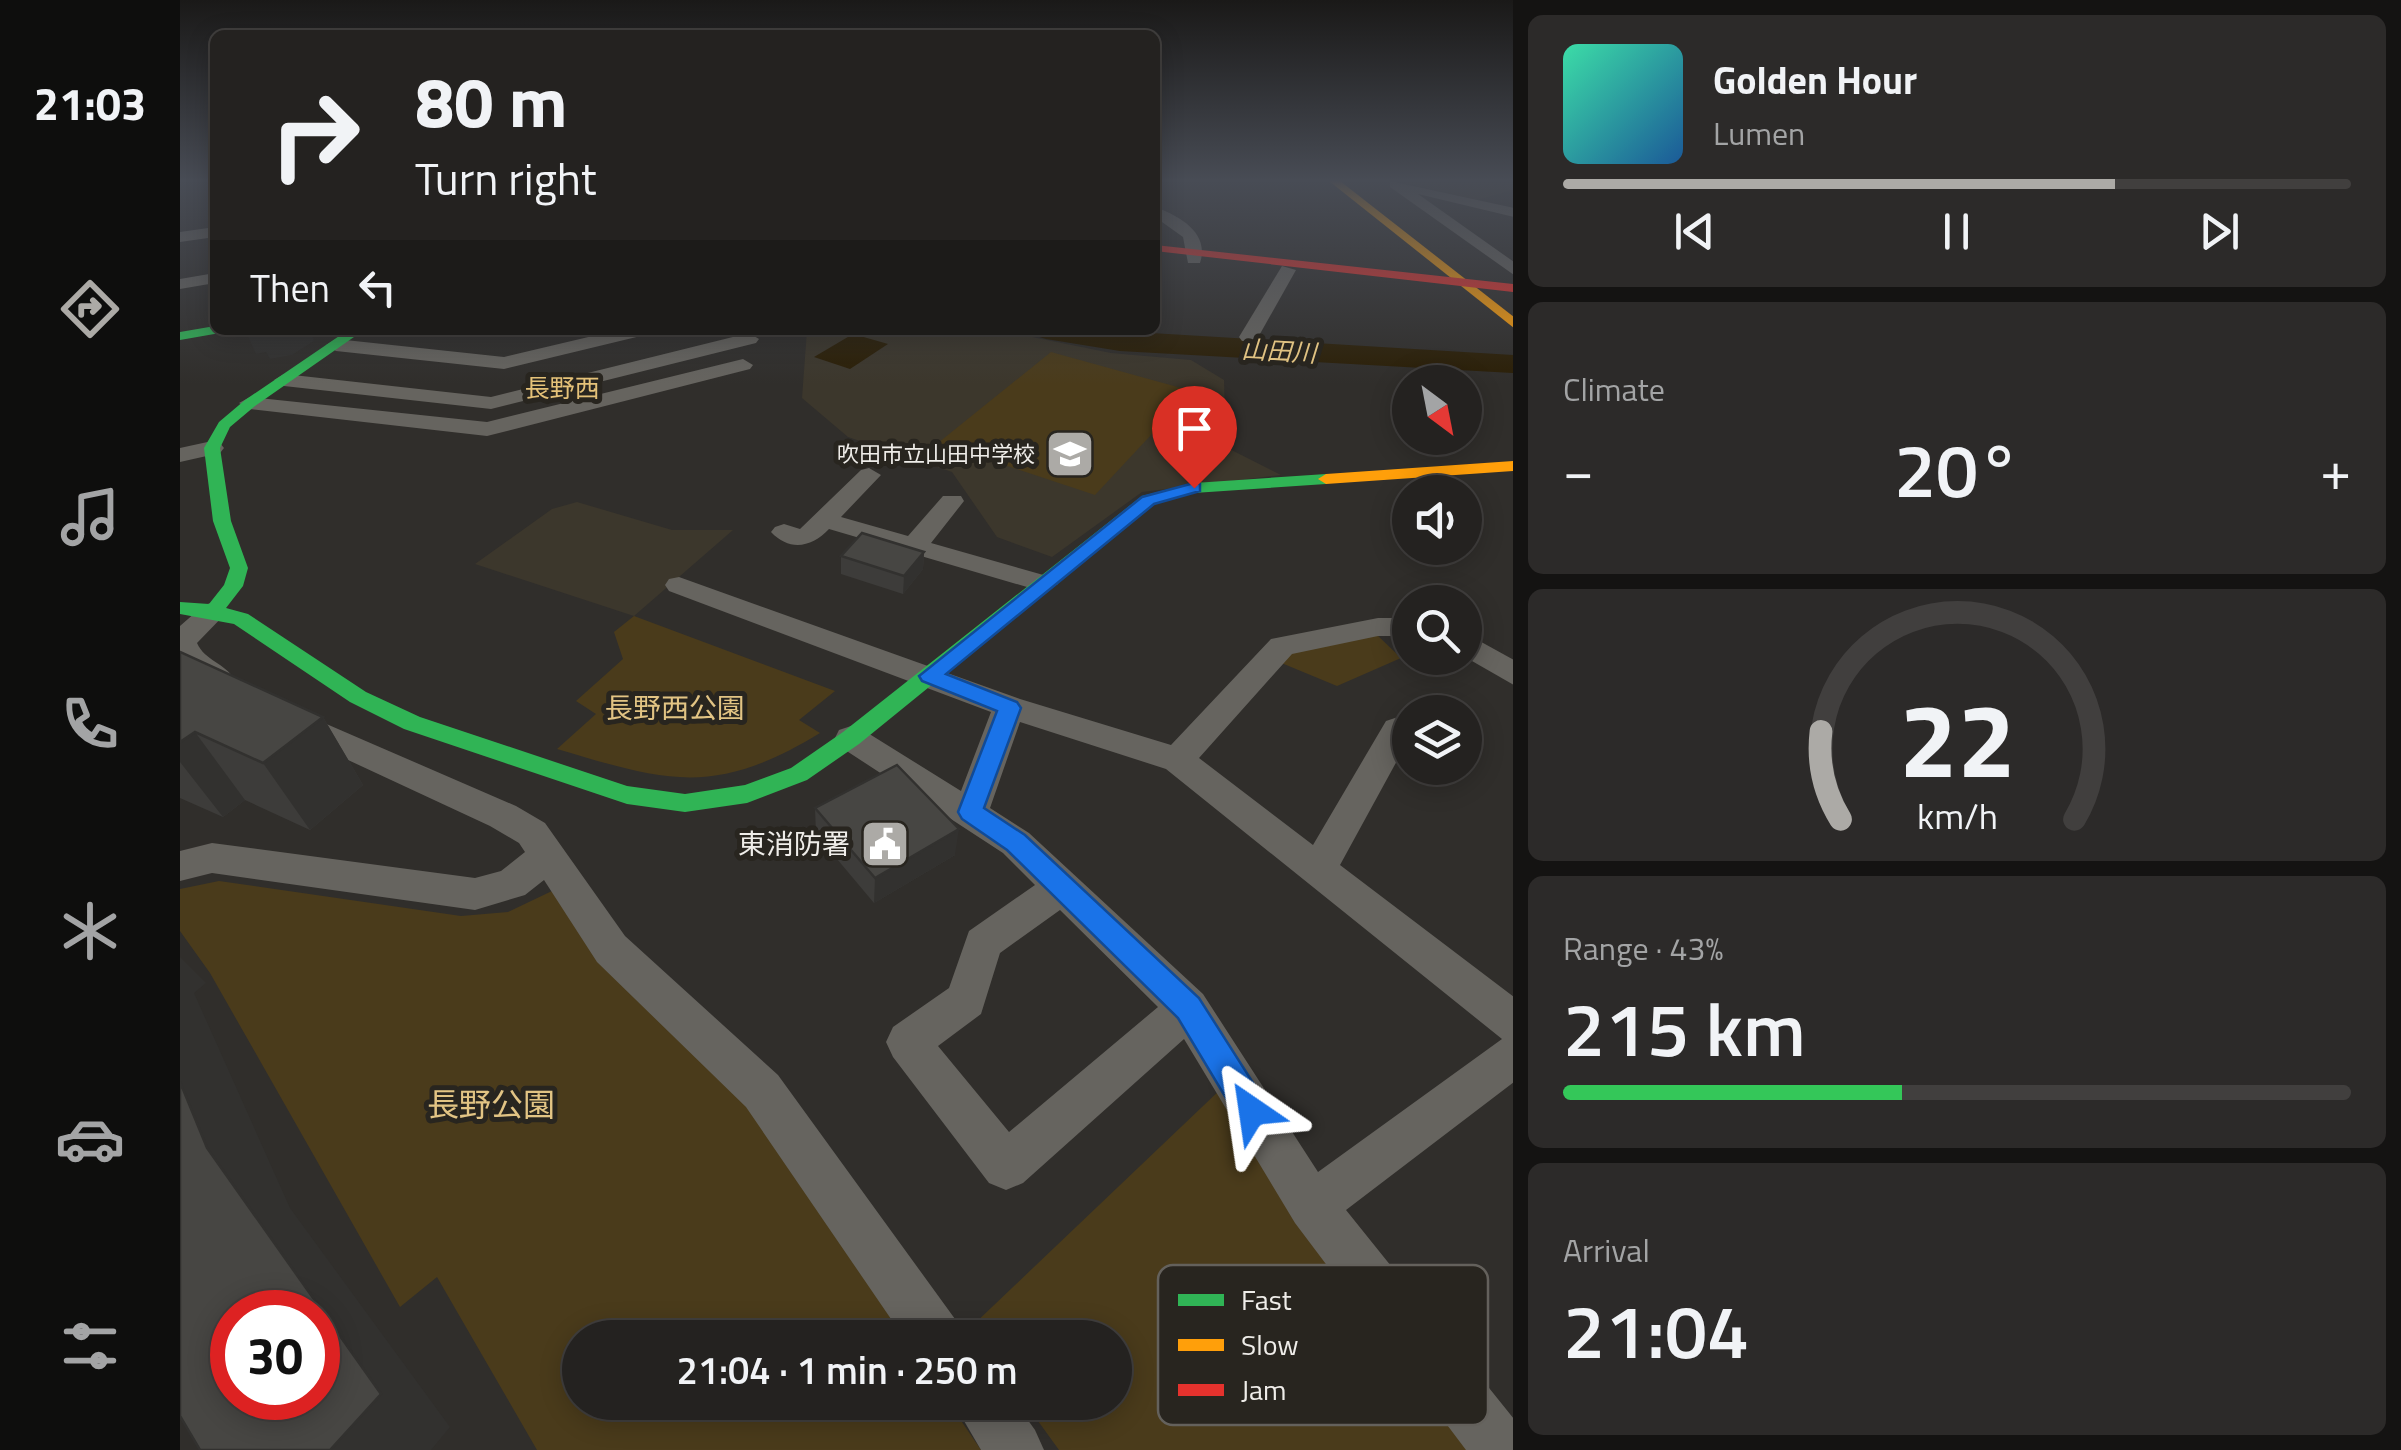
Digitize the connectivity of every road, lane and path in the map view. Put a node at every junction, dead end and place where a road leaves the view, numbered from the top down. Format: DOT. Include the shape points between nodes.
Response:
graph roads {
  1 [pos="1193,249"];
  2 [pos="1417,249"];
  3 [pos="1441,249"];
  4 [pos="1484,249"];
  5 [pos="1160,252"];
  6 [pos="1194,256"];
  7 [pos="1513,269"];
  8 [pos="1288,270"];
  9 [pos="210,279"];
  10 [pos="180,284"];
  11 [pos="1513,292"];
  12 [pos="1513,292"];
  13 [pos="1513,303"];
  14 [pos="1513,323"];
  15 [pos="210,331"];
  16 [pos="350,335"];
  17 [pos="621,335"];
  18 [pos="180,336"];
  19 [pos="1249,337"];
  20 [pos="596,341"];
  21 [pos="336,346"];
  22 [pos="747,347"];
  23 [pos="504,363"];
  24 [pos="625,370"];
  25 [pos="284,380"];
  26 [pos="468,401"];
  27 [pos="250,402"];
  28 [pos="212,448"];
  29 [pos="180,455"];
  30 [pos="1513,466"];
  31 [pos="869,475"];
  32 [pos="952,501"];
  33 [pos="824,520"];
  34 [pos="784,532"];
  35 [pos="914,546"];
  36 [pos="1044,584"];
  37 [pos="678,585"];
  38 [pos="180,608"];
  39 [pos="214,611"];
  40 [pos="1392,627"];
  41 [pos="1482,654"];
  42 [pos="1513,674"];
  43 [pos="930,676"];
  44 [pos="1010,708"];
  45 [pos="851,738"];
  46 [pos="1392,740"];
  47 [pos="1178,760"];
  48 [pos="971,812"];
  49 [pos="548,855"];
  50 [pos="180,866"];
  51 [pos="1319,868"];
  52 [pos="1062,887"];
  53 [pos="1188,1008"];
  54 [pos="1513,1027"];
  55 [pos="1312,1206"];
  56 [pos="1358,1265"];
  57 [pos="923,1320"];
  58 [pos="994,1420"];
  59 [pos="1483,1425"];
  60 [pos="1015,1450"];
  61 [pos="1502,1450"];
  1 -- 6 [label="street"];
  2 -- 14 [label="main road"];
  3 -- 13 [label="main road"];
  4 -- 7 [label="street"];
  5 -- 6 [label="main road"];
  6 -- 8 [label="main road"];
  6 -- 11 [label="main road"];
  8 -- 12 [label="main road"];
  8 -- 19 [label="street"];
  9 -- 10 [label="street"];
  15 -- 18 [label="main road"];
  16 -- 21 [label="main road"];
  17 -- 20 [label="street"];
  20 -- 23 [label="street"];
  20 -- 24 [label="street"];
  21 -- 23 [label="street"];
  21 -- 25 [label="main road"];
  22 -- 24 [label="street"];
  22 -- 27 [label="street" via="487,429"];
  23 -- 26 [label="street"];
  24 -- 26 [label="street" via="491,403"];
  25 -- 26 [label="street"];
  25 -- 27 [label="main road"];
  27 -- 28 [label="main road" via="224,425"];
  28 -- 29 [label="street"];
  28 -- 39 [label="main road" via="222,522 239,568"];
  30 -- 36 [label="main road" via="1194,488 1148,500"];
  31 -- 33 [label="street"];
  32 -- 35 [label="street"];
  33 -- 34 [label="street" via="806,539"];
  33 -- 35 [label="street"];
  35 -- 36 [label="street"];
  36 -- 43 [label="main road"];
  37 -- 43 [label="street"];
  38 -- 39 [label="main road"];
  39 -- 45 [label="main road" via="241,620 358,697 412,722 627,795 685,804 747,794 799,774"];
  39 -- 49 [label="street" via="181,641 189,660 316,734 503,816 532,833"];
  40 -- 47 [label="street" via="1282,646"];
  41 -- 42 [label="street"];
  43 -- 44 [label="street"];
  43 -- 45 [label="main road"];
  44 -- 47 [label="street"];
  44 -- 48 [label="street"];
  45 -- 48 [label="street"];
  46 -- 51 [label="street"];
  47 -- 51 [label="street"];
  48 -- 52 [label="street"];
  49 -- 50 [label="street" via="512,884 475,894 212,858"];
  49 -- 57 [label="street" via="612,949 762,1091"];
  51 -- 54 [label="street"];
  52 -- 53 [label="street"];
  52 -- 53 [label="street" via="983,943 966,1000 908,1042 1006,1166"];
  53 -- 55 [label="street"];
  54 -- 55 [label="street"];
  55 -- 56 [label="street"];
  58 -- 60 [label="street"];
  59 -- 61 [label="street"];
}
